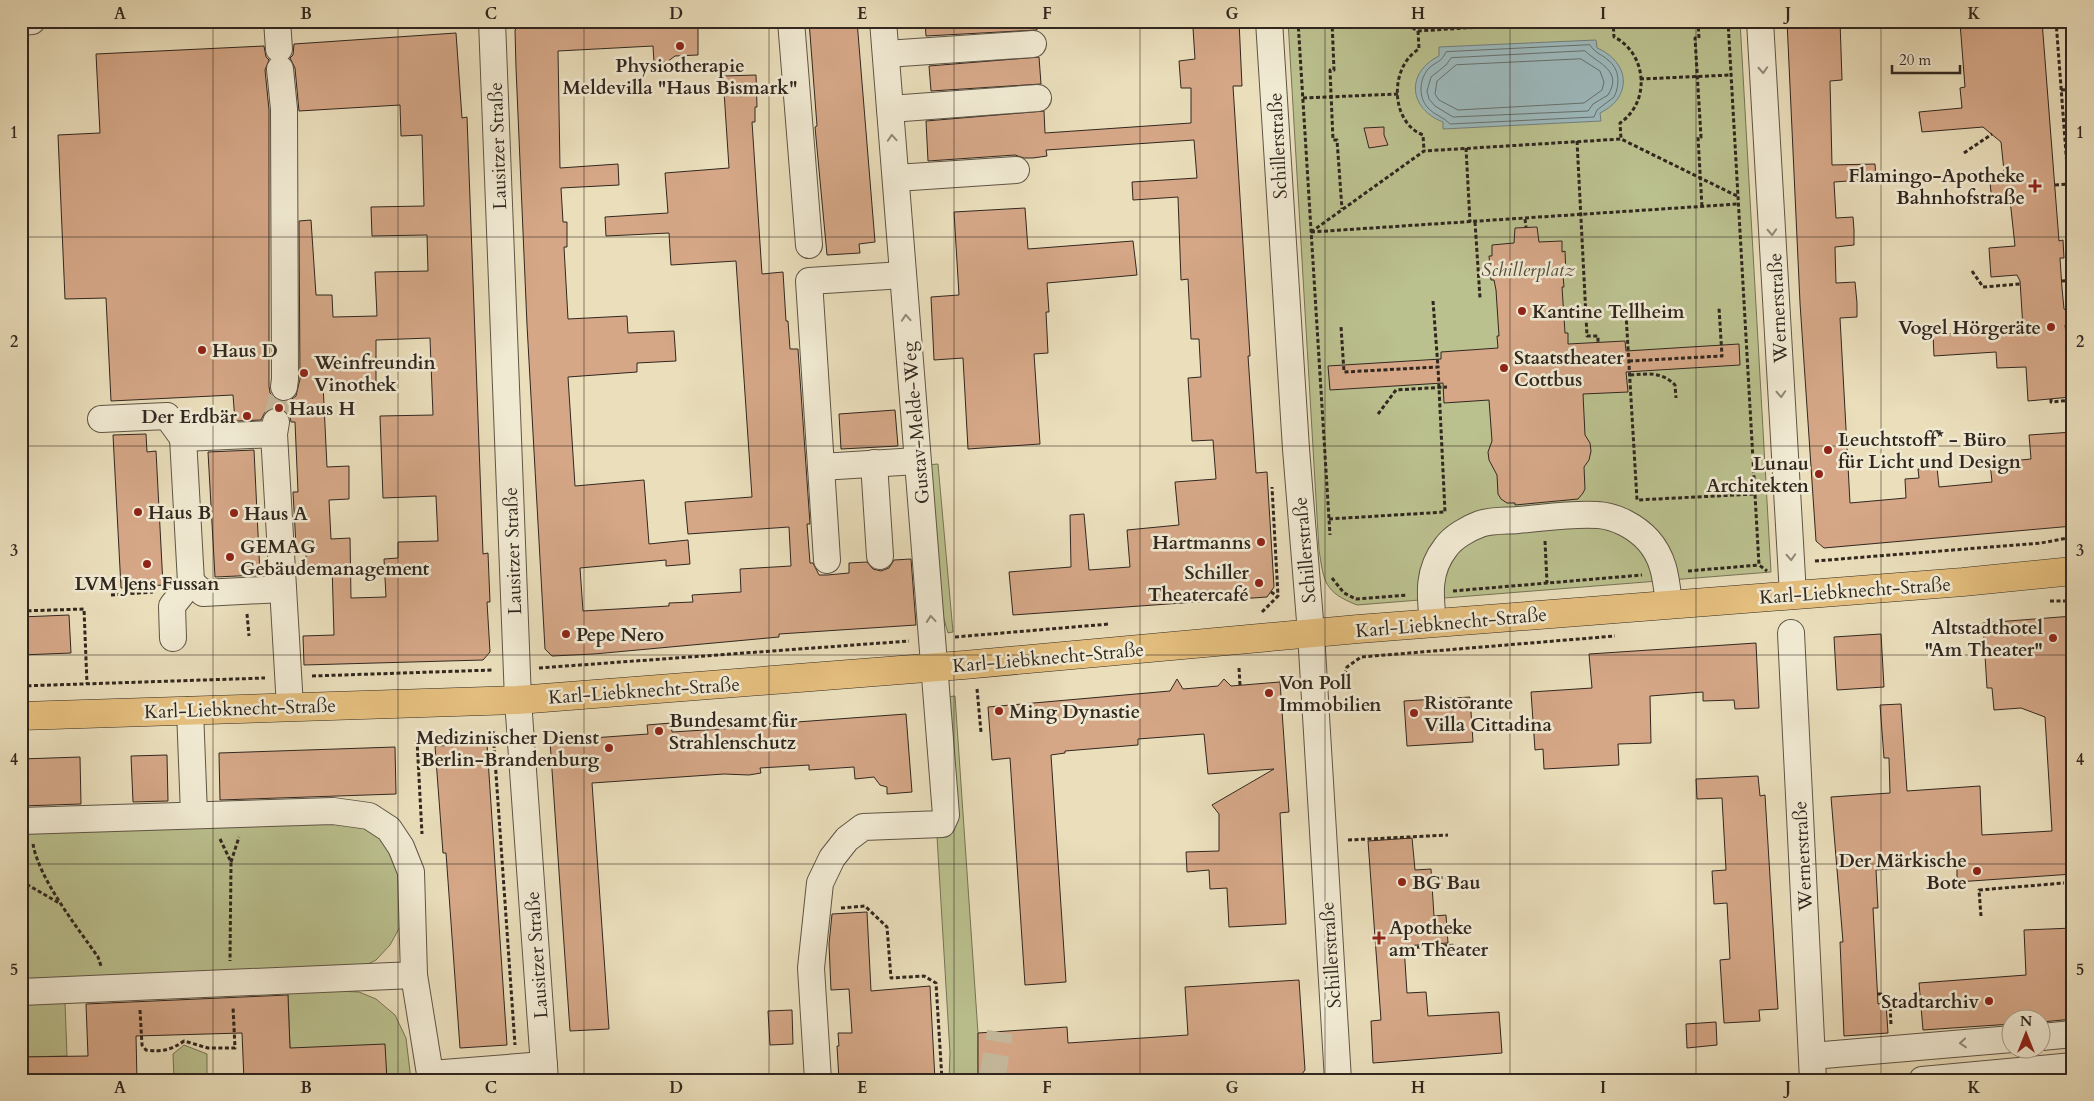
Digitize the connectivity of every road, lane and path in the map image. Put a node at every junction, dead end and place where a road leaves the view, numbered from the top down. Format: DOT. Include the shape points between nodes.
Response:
graph roads {
  1 [pos="32,21"];
  2 [pos="277,21"];
  3 [pos="492,21"];
  4 [pos="791,21"];
  5 [pos="883,21"];
  6 [pos="1269,21"];
  7 [pos="1298,21"];
  8 [pos="1332,21"];
  9 [pos="1401,21"];
  10 [pos="1574,21"];
  11 [pos="1613,21"];
  12 [pos="1698,21"];
  13 [pos="1728,21"];
  14 [pos="1760,21"];
  15 [pos="2056,21"];
  16 [pos="21,22"];
  17 [pos="1560,22"];
  18 [pos="1515,23"];
  19 [pos="1418,31"];
  20 [pos="1033,44"];
  21 [pos="886,54"];
  22 [pos="1731,74"];
  23 [pos="1697,76"];
  24 [pos="1640,79"];
  25 [pos="2072,89"];
  26 [pos="2061,90"];
  27 [pos="1398,94"];
  28 [pos="1331,97"];
  29 [pos="1038,98"];
  30 [pos="1302,98"];
  31 [pos="890,109"];
  32 [pos="1992,134"];
  33 [pos="1621,139"];
  34 [pos="1577,141"];
  35 [pos="1466,148"];
  36 [pos="1424,151"];
  37 [pos="1964,153"];
  38 [pos="1016,170"];
  39 [pos="896,178"];
  40 [pos="1701,178"];
  41 [pos="2055,184"];
  42 [pos="2068,184"];
  43 [pos="1738,196"];
  44 [pos="1738,204"];
  45 [pos="1702,207"];
  46 [pos="1342,210"];
  47 [pos="1581,215"];
  48 [pos="1525,219"];
  49 [pos="1470,222"];
  50 [pos="1476,222"];
  51 [pos="1526,227"];
  52 [pos="1311,232"];
  53 [pos="809,245"];
  54 [pos="2073,246"];
  55 [pos="1972,271"];
  56 [pos="903,275"];
  57 [pos="2073,280"];
  58 [pos="2062,281"];
  59 [pos="2020,284"];
  60 [pos="1480,298"];
  61 [pos="1433,301"];
  62 [pos="1719,308"];
  63 [pos="1626,314"];
  64 [pos="1341,327"];
  65 [pos="2073,338"];
  66 [pos="2066,339"];
  67 [pos="1598,342"];
  68 [pos="1629,362"];
  69 [pos="1438,367"];
  70 [pos="1630,375"];
  71 [pos="284,387"];
  72 [pos="1447,387"];
  73 [pos="1439,388"];
  74 [pos="1676,398"];
  75 [pos="2051,399"];
  76 [pos="2073,400"];
  77 [pos="1378,414"];
  78 [pos="100,418"];
  79 [pos="183,438"];
  80 [pos="918,461"];
  81 [pos="874,463"];
  82 [pos="821,467"];
  83 [pos="1755,494"];
  84 [pos="1329,519"];
  85 [pos="1544,536"];
  86 [pos="2073,537"];
  87 [pos="1330,539"];
  88 [pos="880,556"];
  89 [pos="827,560"];
  90 [pos="1812,561"];
  91 [pos="1332,569"];
  92 [pos="2073,571"];
  93 [pos="1666,573"];
  94 [pos="1278,581"];
  95 [pos="1548,583"];
  96 [pos="187,586"];
  97 [pos="283,589"];
  98 [pos="1271,592"];
  99 [pos="1430,593"];
  100 [pos="112,595"];
  101 [pos="1793,595"];
  102 [pos="1278,596"];
  103 [pos="1669,604"];
  104 [pos="21,611"];
  105 [pos="1253,612"];
  106 [pos="1433,623"];
  107 [pos="1117,624"];
  108 [pos="1311,633"];
  109 [pos="1791,633"];
  110 [pos="1620,636"];
  111 [pos="172,638"];
  112 [pos="933,639"];
  113 [pos="541,668"];
  114 [pos="936,668"];
  115 [pos="1239,668"];
  116 [pos="1284,675"];
  117 [pos="1280,682"];
  118 [pos="87,684"];
  119 [pos="1240,685"];
  120 [pos="1340,686"];
  121 [pos="977,689"];
  122 [pos="518,700"];
  123 [pos="290,707"];
  124 [pos="190,710"];
  125 [pos="21,716"];
  126 [pos="493,731"];
  127 [pos="983,732"];
  128 [pos="417,740"];
  129 [pos="201,814"];
  130 [pos="27,821"];
  131 [pos="422,835"];
  132 [pos="1448,835"];
  133 [pos="1348,840"];
  134 [pos="1451,877"];
  135 [pos="1432,878"];
  136 [pos="21,881"];
  137 [pos="2064,884"];
  138 [pos="61,904"];
  139 [pos="817,909"];
  140 [pos="1981,916"];
  141 [pos="1456,946"];
  142 [pos="1404,948"];
  143 [pos="414,975"];
  144 [pos="232,983"];
  145 [pos="140,987"];
  146 [pos="107,988"];
  147 [pos="21,992"];
  148 [pos="1878,994"];
  149 [pos="1892,1032"];
  150 [pos="2073,1034"];
  151 [pos="2052,1036"];
  152 [pos="2002,1041"];
  153 [pos="2073,1066"];
  154 [pos="517,1067"];
  155 [pos="1812,1068"];
  156 [pos="545,1072"];
  157 [pos="1301,1074"];
  158 [pos="431,1077"];
  159 [pos="818,1080"];
  160 [pos="942,1080"];
  161 [pos="1307,1080"];
  162 [pos="1338,1080"];
  163 [pos="1922,1080"];
  1 -- 16 [label="street"];
  2 -- 71 [label="street" via="284,110"];
  3 -- 122 [label="street, Lausitzer Straße"];
  4 -- 53 [label="street"];
  5 -- 21 [label="street, Gustav-Melde-Weg"];
  6 -- 108 [label="street, Schillerstraße"];
  7 -- 30 [label="path"];
  8 -- 28 [label="path" via="1334,70 1330,70"];
  9 -- 19 [label="path"];
  10 -- 17 [label="path"];
  11 -- 24 [label="path" via="1614,37 1634,54 1640,68"];
  12 -- 23 [label="path" via="1699,38 1695,38"];
  13 -- 22 [label="path"];
  14 -- 101 [label="street, Wernerstraße, one-way"];
  15 -- 26 [label="path"];
  17 -- 18 [label="path"];
  18 -- 19 [label="path"];
  19 -- 27 [label="path" via="1419,49 1405,61 1400,72"];
  20 -- 21 [label="street"];
  21 -- 31 [label="street, Gustav-Melde-Weg"];
  22 -- 23 [label="path"];
  22 -- 43 [label="path"];
  23 -- 24 [label="path"];
  23 -- 40 [label="path"];
  24 -- 33 [label="path" via="1639,97 1629,115 1620,123"];
  25 -- 26 [label="path"];
  26 -- 42 [label="path"];
  27 -- 28 [label="path"];
  27 -- 36 [label="path" via="1404,118 1424,135"];
  28 -- 30 [label="path"];
  28 -- 46 [label="path" via="1333,140 1338,140"];
  29 -- 31 [label="street"];
  30 -- 52 [label="path"];
  39 -- 31 [label="street, Gustav-Melde-Weg, one-way"];
  32 -- 37 [label="path"];
  33 -- 34 [label="path"];
  33 -- 40 [label="path"];
  34 -- 35 [label="path"];
  34 -- 47 [label="path"];
  35 -- 36 [label="path"];
  35 -- 49 [label="path"];
  36 -- 46 [label="path"];
  38 -- 39 [label="street"];
  39 -- 56 [label="street, Gustav-Melde-Weg"];
  40 -- 43 [label="path"];
  40 -- 45 [label="path"];
  41 -- 42 [label="path"];
  42 -- 54 [label="path"];
  43 -- 44 [label="path"];
  44 -- 45 [label="path"];
  44 -- 83 [label="path"];
  45 -- 47 [label="path"];
  46 -- 52 [label="path"];
  47 -- 48 [label="path"];
  47 -- 67 [label="path" via="1587,336 1598,336"];
  48 -- 50 [label="path"];
  48 -- 51 [label="path"];
  49 -- 50 [label="path"];
  49 -- 52 [label="path"];
  50 -- 60 [label="path"];
  52 -- 84 [label="path"];
  55 -- 59 [label="path" via="1983,287"];
  80 -- 56 [label="street, Gustav-Melde-Weg, one-way"];
  56 -- 82 [label="street" via="809,281"];
  57 -- 58 [label="path"];
  61 -- 69 [label="path"];
  62 -- 68 [label="path" via="1722,356"];
  63 -- 68 [label="path"];
  64 -- 69 [label="path" via="1344,372"];
  65 -- 66 [label="path"];
  68 -- 70 [label="path"];
  69 -- 73 [label="path"];
  70 -- 74 [label="path" via="1663,375 1675,385"];
  70 -- 83 [label="path" via="1637,500"];
  72 -- 73 [label="path"];
  73 -- 77 [label="path" via="1396,390"];
  73 -- 84 [label="path" via="1445,512"];
  75 -- 76 [label="path" via="2051,402"];
  78 -- 79 [label="street" via="167,416"];
  79 -- 96 [label="street"];
  79 -- 97 [label="street" via="275,428"];
  80 -- 81 [label="street"];
  112 -- 80 [label="street, Gustav-Melde-Weg, one-way"];
  81 -- 82 [label="street"];
  81 -- 88 [label="street"];
  82 -- 89 [label="street"];
  83 -- 93 [label="path" via="1759,565"];
  84 -- 87 [label="path"];
  85 -- 95 [label="path"];
  86 -- 90 [label="path" via="2041,543"];
  91 -- 99 [label="path" via="1332,578 1344,593 1356,599"];
  92 -- 101 [label="main road, Karl-Liebknecht-Straße"];
  93 -- 95 [label="path"];
  93 -- 99 [label="street" via="1648,540 1630,526 1612,518 1598,515 1509,520 1481,523 1447,546 1435,566"];
  93 -- 103 [label="street"];
  94 -- 102 [label="path"];
  95 -- 99 [label="path"];
  96 -- 97 [label="street" via="203,593"];
  96 -- 100 [label="path"];
  96 -- 111 [label="street" via="172,606"];
  97 -- 123 [label="street" via="280,635"];
  98 -- 102 [label="path"];
  99 -- 106 [label="street"];
  101 -- 103 [label="main road, Karl-Liebknecht-Straße"];
  102 -- 105 [label="path" via="1263,612"];
  103 -- 106 [label="main road, Karl-Liebknecht-Straße"];
  104 -- 118 [label="path" via="84,609"];
  106 -- 108 [label="main road, Karl-Liebknecht-Straße"];
  107 -- 112 [label="path"];
  108 -- 114 [label="main road, Karl-Liebknecht-Straße"];
  108 -- 162 [label="street, Schillerstraße"];
  109 -- 155 [label="street, Wernerstraße"];
  110 -- 120 [label="path" via="1361,657 1347,667"];
  112 -- 113 [label="path"];
  112 -- 114 [label="street, Gustav-Melde-Weg"];
  114 -- 122 [label="main road, Karl-Liebknecht-Straße"];
  114 -- 139 [label="street, Gustav-Melde-Weg" via="946,815 942,824 863,827 847,839 832,858 820,883"];
  115 -- 119 [label="path"];
  116 -- 117 [label="path"];
  121 -- 127 [label="path"];
  122 -- 123 [label="main road, Karl-Liebknecht-Straße"];
  122 -- 156 [label="street, Lausitzer Straße"];
  123 -- 124 [label="main road, Karl-Liebknecht-Straße"];
  124 -- 125 [label="main road, Karl-Liebknecht-Straße"];
  124 -- 129 [label="street"];
  126 -- 154 [label="path"];
  128 -- 131 [label="path"];
  129 -- 130 [label="street"];
  129 -- 143 [label="street" via="333,811 369,816 389,829 411,872"];
  129 -- 144 [label="path" via="231,862"];
  130 -- 138 [label="path" via="37,858"];
  132 -- 133 [label="path"];
  134 -- 135 [label="path"];
  136 -- 138 [label="path"];
  137 -- 140 [label="path" via="1979,890"];
  138 -- 146 [label="path" via="98,957"];
  139 -- 159 [label="street" via="811,968"];
  139 -- 160 [label="path" via="865,906 887,927 891,978 924,976 936,983"];
  141 -- 142 [label="path"];
  143 -- 144 [label="street"];
  143 -- 158 [label="street"];
  144 -- 145 [label="street"];
  144 -- 145 [label="path" via="235,1048 208,1048 184,1041 172,1050 158,1052 146,1050 142,1045"];
  145 -- 146 [label="street"];
  146 -- 147 [label="street"];
  148 -- 149 [label="path" via="1890,1004"];
  150 -- 151 [label="street"];
  152 -- 155 [label="street, one-way"];
  153 -- 163 [label="street"];
  154 -- 156 [label="street"];
  154 -- 158 [label="street"];
  157 -- 161 [label="path"];
}
